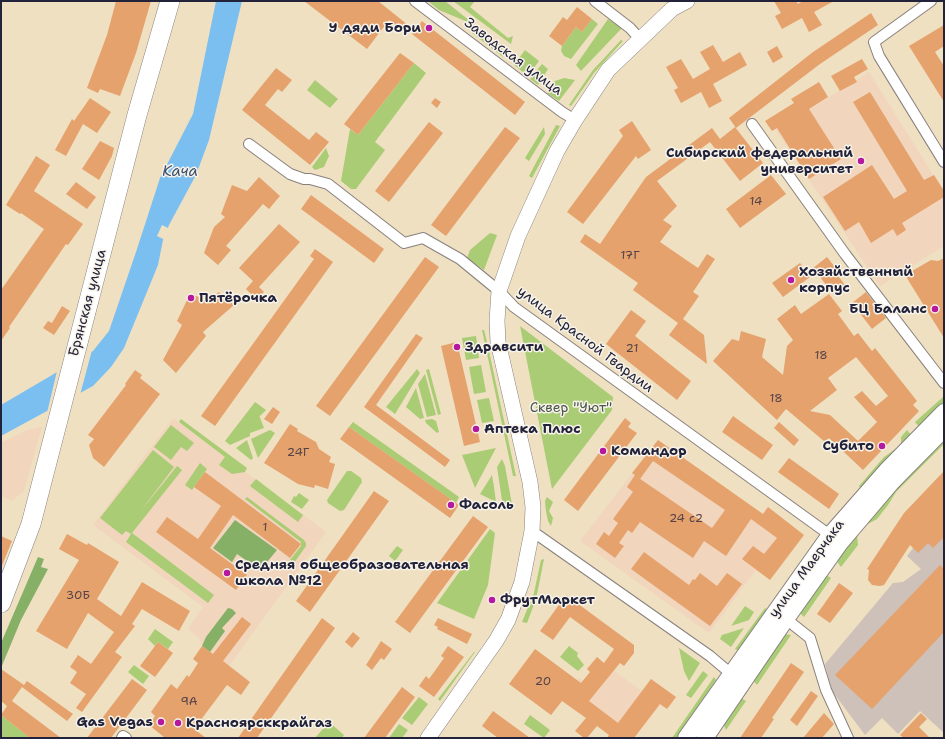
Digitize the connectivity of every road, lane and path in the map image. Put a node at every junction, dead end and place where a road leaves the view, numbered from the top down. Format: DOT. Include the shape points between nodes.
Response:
graph roads {
  1 [pos="170,1"];
  2 [pos="415,1"];
  3 [pos="595,1"];
  4 [pos="687,1"];
  5 [pos="931,1"];
  6 [pos="640,39"];
  7 [pos="575,120"];
  8 [pos="752,124"];
  9 [pos="250,144"];
  10 [pos="944,162"];
  11 [pos="499,291"];
  12 [pos="944,383"];
  13 [pos="944,412"];
  14 [pos="944,429"];
  15 [pos="532,531"];
  16 [pos="835,539"];
  17 [pos="1,602"];
  18 [pos="786,619"];
  19 [pos="736,678"];
  20 [pos="428,738"];
  21 [pos="686,738"];
  22 [pos="705,738"];
  23 [pos="848,738"];
  1 -- 17 [label="highway, Брянская улица" via="137,115 31,524"];
  2 -- 7 [label="street, Заводская улица"];
  3 -- 6 [label="street"];
  4 -- 6 [label="street" via="672,9"];
  5 -- 10 [label="street" via="874,42 879,56"];
  6 -- 7 [label="street" via="608,70"];
  7 -- 11 [label="street" via="532,203"];
  8 -- 12 [label="street" via="845,254"];
  9 -- 11 [label="street, улица Красной Гвардии" via="290,174 328,184 404,243 424,238 460,259"];
  11 -- 15 [label="street" via="498,342 530,482"];
  11 -- 16 [label="street, улица Красной Гвардии" via="514,307"];
  13 -- 16 [label="main road, улица Маерчака" via="888,469"];
  14 -- 16 [label="main road, улица Маерчака"];
  15 -- 19 [label="street" via="704,652"];
  15 -- 20 [label="street" via="522,582 508,620 496,642"];
  16 -- 18 [label="main road, улица Маерчака"];
  16 -- 19 [label="main road, улица Маерчака"];
  18 -- 19 [label="main road, улица Маерчака"];
  18 -- 23 [label="street" via="810,638 826,690"];
  19 -- 21 [label="main road, улица Маерчака"];
  19 -- 22 [label="main road, улица Маерчака"];
}
